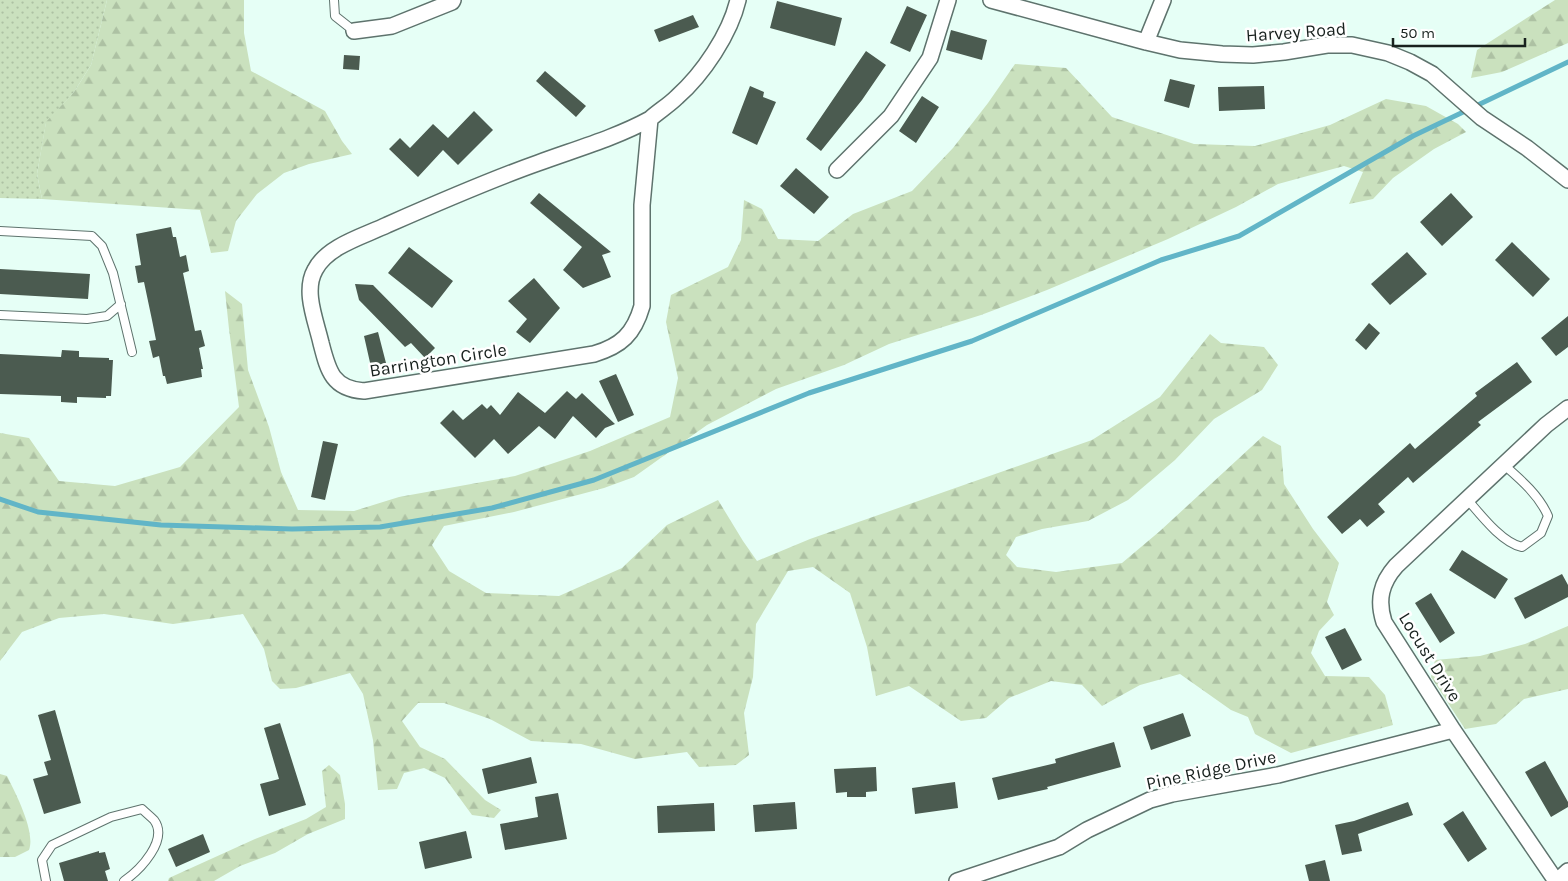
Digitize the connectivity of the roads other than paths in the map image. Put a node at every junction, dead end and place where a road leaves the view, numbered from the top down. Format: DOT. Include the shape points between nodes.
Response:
graph roads {
  1 [pos="334,0"];
  2 [pos="453,0"];
  3 [pos="738,0"];
  4 [pos="948,0"];
  5 [pos="991,0"];
  6 [pos="1163,0"];
  7 [pos="354,31"];
  8 [pos="1146,42"];
  9 [pos="650,118"];
  10 [pos="837,170"];
  11 [pos="1568,180"];
  12 [pos="0,231"];
  13 [pos="121,304"];
  14 [pos="0,316"];
  15 [pos="132,352"];
  16 [pos="1568,408"];
  17 [pos="1504,465"];
  18 [pos="1467,499"];
  19 [pos="1453,730"];
  20 [pos="1568,871"];
  21 [pos="46,881"];
  22 [pos="124,881"];
  23 [pos="957,881"];
  24 [pos="1557,881"];
  1 -- 7 [label="lane" via="335,16"];
  2 -- 7 [label="street" via="392,26"];
  3 -- 9 [label="street, Barrington Circle" via="722,40 702,70 678,96"];
  4 -- 10 [label="street" via="930,58 891,116"];
  5 -- 8 [label="street, Harvey Road"];
  6 -- 8 [label="street"];
  8 -- 11 [label="street, Harvey Road" via="1180,50 1222,54 1253,55 1327,45 1364,47 1388,53 1432,74 1482,118 1528,148"];
  9 -- 9 [label="street, Barrington Circle" via="642,205 642,306 638,320 620,343 594,354 364,391 347,388 333,378 326,363 310,292 314,271 327,254 468,190 628,131"];
  12 -- 13 [label="lane" via="92,236 102,246"];
  13 -- 14 [label="lane" via="107,316 88,319"];
  13 -- 15 [label="lane"];
  16 -- 17 [label="street, Locust Drive"];
  17 -- 18 [label="street, Locust Drive"];
  17 -- 18 [label="lane" via="1545,508 1548,516 1541,533 1522,547 1515,546"];
  18 -- 19 [label="street, Locust Drive" via="1388,575 1380,598 1384,622"];
  19 -- 23 [label="street, Pine Ridge Drive" via="1278,775 1150,800 1059,847"];
  19 -- 24 [label="street, Locust Drive"];
  20 -- 24 [label="street"];
  21 -- 22 [label="lane" via="42,860 52,845 111,817 142,809 154,820 158,830 153,852 136,873"];
}
